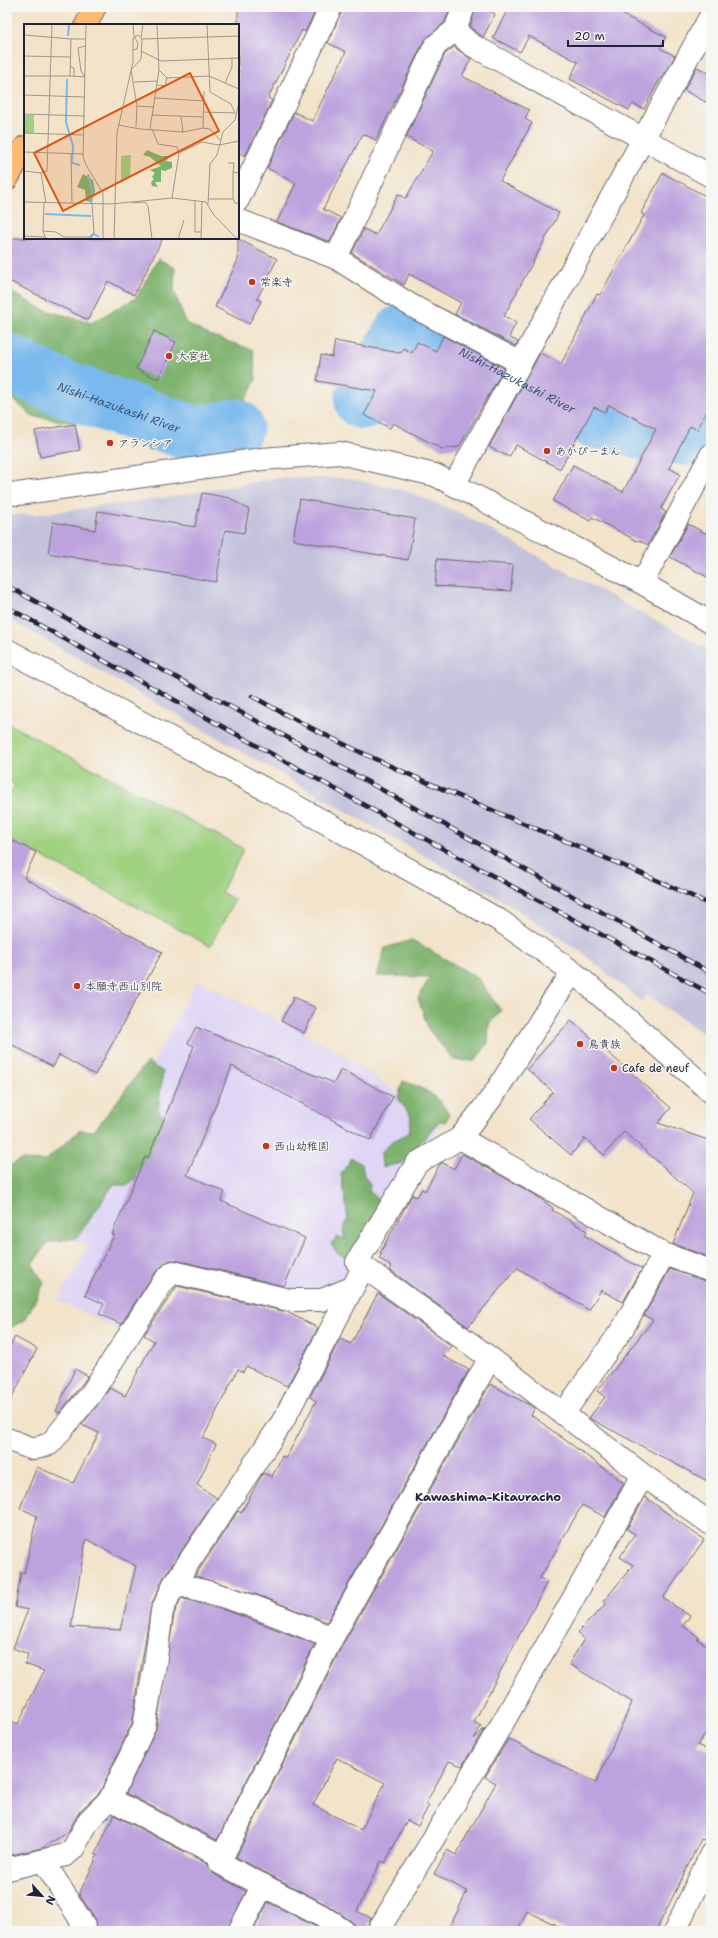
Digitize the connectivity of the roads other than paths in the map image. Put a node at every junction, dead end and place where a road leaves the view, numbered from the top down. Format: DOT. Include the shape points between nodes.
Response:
graph roads {
  1 [pos="95,7"];
  2 [pos="331,7"];
  3 [pos="464,7"];
  4 [pos="711,15"];
  5 [pos="86,24"];
  6 [pos="455,30"];
  7 [pos="643,139"];
  8 [pos="24,149"];
  9 [pos="711,176"];
  10 [pos="7,179"];
  11 [pos="239,198"];
  12 [pos="239,220"];
  13 [pos="336,258"];
  14 [pos="515,375"];
  15 [pos="711,456"];
  16 [pos="454,485"];
  17 [pos="7,493"];
  18 [pos="642,583"];
  19 [pos="711,623"];
  20 [pos="7,650"];
  21 [pos="573,972"];
  22 [pos="711,1092"];
  23 [pos="460,1138"];
  24 [pos="664,1254"];
  25 [pos="363,1268"];
  26 [pos="711,1271"];
  27 [pos="352,1288"];
  28 [pos="490,1358"];
  29 [pos="564,1413"];
  30 [pos="7,1439"];
  31 [pos="643,1475"];
  32 [pos="711,1524"];
  33 [pos="174,1584"];
  34 [pos="332,1638"];
  35 [pos="110,1799"];
  36 [pos="711,1854"];
  37 [pos="222,1856"];
  38 [pos="43,1860"];
  39 [pos="7,1869"];
  40 [pos="263,1885"];
  41 [pos="85,1927"];
  42 [pos="238,1931"];
  43 [pos="344,1931"];
  44 [pos="378,1931"];
  45 [pos="675,1931"];
  1 -- 5 [label="main road"];
  2 -- 11 [label="street"];
  3 -- 6 [label="street"];
  4 -- 7 [label="street"];
  6 -- 7 [label="street" via="470,44"];
  6 -- 13 [label="street" via="435,46"];
  7 -- 9 [label="street"];
  7 -- 14 [label="street"];
  8 -- 10 [label="main road"];
  12 -- 13 [label="street"];
  13 -- 14 [label="street"];
  14 -- 16 [label="street"];
  15 -- 18 [label="street"];
  16 -- 17 [label="street" via="435,475 340,453 262,458 18,494"];
  16 -- 18 [label="street"];
  18 -- 19 [label="street"];
  20 -- 21 [label="street" via="271,792 499,920"];
  21 -- 22 [label="street"];
  21 -- 23 [label="street" via="493,1096"];
  23 -- 24 [label="street"];
  23 -- 25 [label="street" via="417,1162 357,1262"];
  24 -- 26 [label="street"];
  24 -- 29 [label="street" via="623,1328"];
  25 -- 27 [label="street"];
  25 -- 28 [label="street"];
  27 -- 30 [label="street" via="322,1300 289,1300 173,1272 163,1282 91,1394 50,1444 33,1449"];
  27 -- 33 [label="street" via="283,1421"];
  28 -- 29 [label="street"];
  28 -- 34 [label="street"];
  29 -- 31 [label="street"];
  31 -- 32 [label="street"];
  31 -- 44 [label="street" via="505,1718"];
  33 -- 34 [label="street" via="239,1600"];
  33 -- 35 [label="street" via="162,1611 144,1727"];
  34 -- 37 [label="street"];
  35 -- 37 [label="street"];
  35 -- 38 [label="street" via="89,1820 73,1848 66,1855"];
  36 -- 45 [label="street"];
  37 -- 40 [label="street" via="220,1863"];
  38 -- 39 [label="street"];
  38 -- 41 [label="street"];
  40 -- 42 [label="street"];
  40 -- 43 [label="street" via="322,1916"];
}
